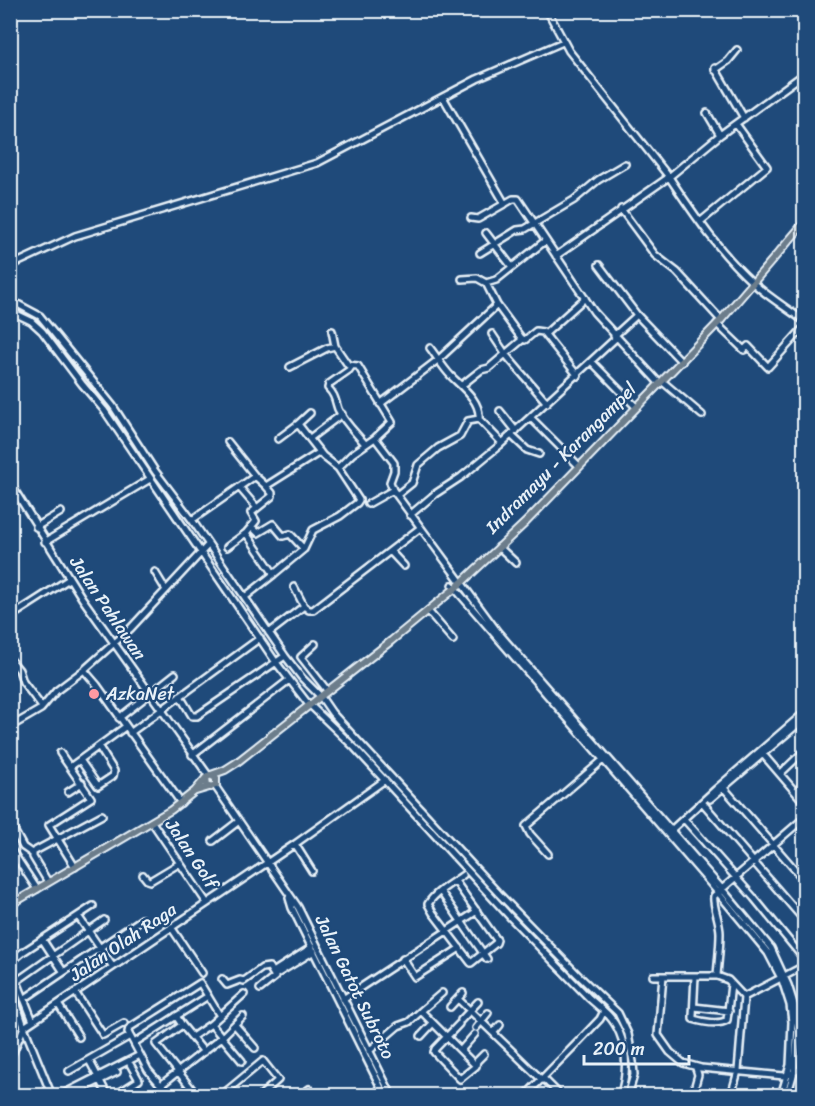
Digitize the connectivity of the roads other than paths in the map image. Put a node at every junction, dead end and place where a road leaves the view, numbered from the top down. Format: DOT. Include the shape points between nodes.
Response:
graph roads {
  1 [pos="547,10"];
  2 [pos="563,42"];
  3 [pos="737,50"];
  4 [pos="804,74"];
  5 [pos="443,97"];
  6 [pos="707,113"];
  7 [pos="744,118"];
  8 [pos="736,124"];
  9 [pos="720,135"];
  10 [pos="625,164"];
  11 [pos="669,177"];
  12 [pos="505,204"];
  13 [pos="621,209"];
  14 [pos="471,218"];
  15 [pos="804,218"];
  16 [pos="533,222"];
  17 [pos="699,222"];
  18 [pos="804,223"];
  19 [pos="486,233"];
  20 [pos="545,241"];
  21 [pos="495,245"];
  22 [pos="480,253"];
  23 [pos="556,256"];
  24 [pos="599,265"];
  25 [pos="10,266"];
  26 [pos="512,267"];
  27 [pos="462,279"];
  28 [pos="752,283"];
  29 [pos="486,284"];
  30 [pos="585,298"];
  31 [pos="10,300"];
  32 [pos="497,305"];
  33 [pos="10,311"];
  34 [pos="637,315"];
  35 [pos="719,320"];
  36 [pos="804,321"];
  37 [pos="804,327"];
  38 [pos="332,332"];
  39 [pos="492,334"];
  40 [pos="545,334"];
  41 [pos="615,337"];
  42 [pos="523,339"];
  43 [pos="335,346"];
  44 [pos="430,348"];
  45 [pos="506,355"];
  46 [pos="439,359"];
  47 [pos="681,360"];
  48 [pos="592,362"];
  49 [pos="290,367"];
  50 [pos="351,367"];
  51 [pos="578,376"];
  52 [pos="660,383"];
  53 [pos="462,385"];
  54 [pos="380,404"];
  55 [pos="547,404"];
  56 [pos="635,406"];
  57 [pos="500,411"];
  58 [pos="310,413"];
  59 [pos="342,414"];
  60 [pos="628,415"];
  61 [pos="702,415"];
  62 [pos="531,417"];
  63 [pos="479,419"];
  64 [pos="298,424"];
  65 [pos="514,433"];
  66 [pos="310,438"];
  67 [pos="375,438"];
  68 [pos="278,439"];
  69 [pos="228,442"];
  70 [pos="502,443"];
  71 [pos="364,444"];
  72 [pos="320,452"];
  73 [pos="539,454"];
  74 [pos="580,465"];
  75 [pos="338,468"];
  76 [pos="255,476"];
  77 [pos="150,479"];
  78 [pos="10,483"];
  79 [pos="266,486"];
  80 [pos="239,487"];
  81 [pos="395,493"];
  82 [pos="368,504"];
  83 [pos="257,508"];
  84 [pos="61,512"];
  85 [pos="410,515"];
  86 [pos="192,520"];
  87 [pos="36,526"];
  88 [pos="251,526"];
  89 [pos="420,528"];
  90 [pos="246,532"];
  91 [pos="45,542"];
  92 [pos="227,547"];
  93 [pos="499,547"];
  94 [pos="204,549"];
  95 [pos="304,549"];
  96 [pos="390,551"];
  97 [pos="516,563"];
  98 [pos="404,566"];
  99 [pos="155,572"];
  100 [pos="274,574"];
  101 [pos="69,579"];
  102 [pos="457,584"];
  103 [pos="294,587"];
  104 [pos="166,590"];
  105 [pos="244,597"];
  106 [pos="304,606"];
  107 [pos="428,611"];
  108 [pos="10,616"];
  109 [pos="269,633"];
  110 [pos="260,638"];
  111 [pos="453,640"];
  112 [pos="114,644"];
  113 [pos="315,644"];
  114 [pos="284,656"];
  115 [pos="10,659"];
  116 [pos="276,661"];
  117 [pos="84,669"];
  118 [pos="175,674"];
  119 [pos="289,680"];
  120 [pos="326,689"];
  121 [pos="150,696"];
  122 [pos="180,696"];
  123 [pos="319,696"];
  124 [pos="309,704"];
  125 [pos="42,707"];
  126 [pos="160,711"];
  127 [pos="804,713"];
  128 [pos="119,718"];
  129 [pos="804,719"];
  130 [pos="10,727"];
  131 [pos="125,727"];
  132 [pos="130,733"];
  133 [pos="99,747"];
  134 [pos="804,751"];
  135 [pos="60,753"];
  136 [pos="762,753"];
  137 [pos="192,755"];
  138 [pos="606,759"];
  139 [pos="80,760"];
  140 [pos="70,767"];
  141 [pos="225,770"];
  142 [pos="780,774"];
  143 [pos="208,776"];
  144 [pos="387,778"];
  145 [pos="81,783"];
  146 [pos="804,784"];
  147 [pos="214,785"];
  148 [pos="722,786"];
  149 [pos="68,792"];
  150 [pos="195,792"];
  151 [pos="796,792"];
  152 [pos="804,802"];
  153 [pos="181,803"];
  154 [pos="703,803"];
  155 [pos="102,815"];
  156 [pos="804,818"];
  157 [pos="685,820"];
  158 [pos="152,822"];
  159 [pos="239,822"];
  160 [pos="10,823"];
  161 [pos="670,834"];
  162 [pos="57,838"];
  163 [pos="213,841"];
  164 [pos="295,844"];
  165 [pos="775,845"];
  166 [pos="10,848"];
  167 [pos="33,854"];
  168 [pos="548,854"];
  169 [pos="13,855"];
  170 [pos="267,862"];
  171 [pos="756,862"];
  172 [pos="180,863"];
  173 [pos="75,867"];
  174 [pos="312,871"];
  175 [pos="143,875"];
  176 [pos="464,875"];
  177 [pos="736,878"];
  178 [pos="804,880"];
  179 [pos="455,881"];
  180 [pos="48,882"];
  181 [pos="37,889"];
  182 [pos="490,890"];
  183 [pos="720,890"];
  184 [pos="441,892"];
  185 [pos="288,893"];
  186 [pos="207,903"];
  187 [pos="10,905"];
  188 [pos="93,906"];
  189 [pos="477,911"];
  190 [pos="78,916"];
  191 [pos="142,919"];
  192 [pos="804,919"];
  193 [pos="104,920"];
  194 [pos="461,921"];
  195 [pos="171,927"];
  196 [pos="88,931"];
  197 [pos="446,931"];
  198 [pos="42,939"];
  199 [pos="99,948"];
  200 [pos="460,948"];
  201 [pos="313,949"];
  202 [pos="53,955"];
  203 [pos="485,957"];
  204 [pos="403,959"];
  205 [pos="804,959"];
  206 [pos="112,967"];
  207 [pos="804,967"];
  208 [pos="63,971"];
  209 [pos="274,973"];
  210 [pos="202,974"];
  211 [pos="653,976"];
  212 [pos="663,976"];
  213 [pos="695,976"];
  214 [pos="717,976"];
  215 [pos="782,978"];
  216 [pos="222,979"];
  217 [pos="14,982"];
  218 [pos="731,984"];
  219 [pos="260,989"];
  220 [pos="75,992"];
  221 [pos="442,993"];
  222 [pos="463,993"];
  223 [pos="244,994"];
  224 [pos="208,996"];
  225 [pos="744,997"];
  226 [pos="24,999"];
  227 [pos="344,999"];
  228 [pos="458,999"];
  229 [pos="477,1002"];
  230 [pos="58,1004"];
  231 [pos="18,1007"];
  232 [pos="450,1007"];
  233 [pos="694,1007"];
  234 [pos="10,1010"];
  235 [pos="470,1010"];
  236 [pos="421,1011"];
  237 [pos="604,1011"];
  238 [pos="729,1011"];
  239 [pos="488,1013"];
  240 [pos="176,1016"];
  241 [pos="220,1016"];
  242 [pos="243,1016"];
  243 [pos="33,1021"];
  244 [pos="482,1021"];
  245 [pos="124,1023"];
  246 [pos="433,1023"];
  247 [pos="211,1024"];
  248 [pos="182,1025"];
  249 [pos="235,1025"];
  250 [pos="500,1025"];
  251 [pos="24,1027"];
  252 [pos="494,1032"];
  253 [pos="130,1036"];
  254 [pos="421,1036"];
  255 [pos="79,1037"];
  256 [pos="192,1037"];
  257 [pos="222,1037"];
  258 [pos="446,1037"];
  259 [pos="134,1043"];
  260 [pos="255,1048"];
  261 [pos="460,1050"];
  262 [pos="204,1052"];
  263 [pos="367,1052"];
  264 [pos="483,1054"];
  265 [pos="141,1056"];
  266 [pos="10,1059"];
  267 [pos="89,1060"];
  268 [pos="242,1061"];
  269 [pos="130,1064"];
  270 [pos="476,1066"];
  271 [pos="696,1068"];
  272 [pos="804,1070"];
  273 [pos="69,1071"];
  274 [pos="178,1071"];
  275 [pos="738,1071"];
  276 [pos="789,1075"];
  277 [pos="99,1079"];
  278 [pos="542,1079"];
  279 [pos="161,1085"];
  280 [pos="229,1089"];
  281 [pos="693,1093"];
  282 [pos="196,1094"];
  283 [pos="52,1095"];
  284 [pos="59,1095"];
  285 [pos="67,1095"];
  286 [pos="108,1095"];
  287 [pos="114,1095"];
  288 [pos="170,1095"];
  289 [pos="221,1095"];
  290 [pos="234,1095"];
  291 [pos="260,1095"];
  292 [pos="299,1095"];
  293 [pos="315,1095"];
  294 [pos="385,1095"];
  295 [pos="392,1095"];
  296 [pos="525,1095"];
  297 [pos="561,1095"];
  298 [pos="620,1095"];
  299 [pos="628,1095"];
  300 [pos="705,1095"];
  301 [pos="731,1095"];
  302 [pos="781,1095"];
  303 [pos="787,1095"];
  1 -- 2 [label="street"];
  2 -- 5 [label="street"];
  2 -- 11 [label="street"];
  3 -- 7 [label="street" via="715,69"];
  4 -- 7 [label="street"];
  5 -- 12 [label="street"];
  5 -- 25 [label="street" via="316,163 75,236"];
  6 -- 9 [label="street"];
  7 -- 8 [label="street"];
  8 -- 9 [label="street"];
  8 -- 17 [label="street" via="767,167"];
  9 -- 11 [label="street"];
  10 -- 16 [label="street" via="574,200"];
  11 -- 13 [label="street"];
  11 -- 17 [label="street"];
  12 -- 14 [label="street" via="478,219"];
  12 -- 16 [label="street" via="518,199"];
  13 -- 23 [label="street"];
  13 -- 35 [label="street" via="656,256 703,298"];
  15 -- 28 [label="main road, Indramayu - Karangampel"];
  16 -- 20 [label="street"];
  16 -- 21 [label="street"];
  17 -- 28 [label="street"];
  18 -- 28 [label="main road, Indramayu - Karangampel"];
  19 -- 21 [label="street"];
  20 -- 23 [label="street"];
  20 -- 26 [label="street"];
  21 -- 22 [label="street"];
  21 -- 26 [label="street"];
  23 -- 30 [label="street"];
  24 -- 34 [label="street"];
  26 -- 29 [label="street"];
  27 -- 29 [label="street" via="477,278"];
  28 -- 35 [label="main road, Indramayu - Karangampel"];
  28 -- 36 [label="street"];
  29 -- 32 [label="street"];
  30 -- 40 [label="street"];
  30 -- 41 [label="street"];
  31 -- 86 [label="street" via="32,310 49,326 113,406"];
  32 -- 42 [label="street"];
  32 -- 46 [label="street"];
  33 -- 77 [label="street" via="42,331 104,410"];
  34 -- 41 [label="street"];
  34 -- 47 [label="street"];
  35 -- 37 [label="street" via="744,350 748,346 768,367"];
  35 -- 47 [label="main road, Indramayu - Karangampel"];
  38 -- 43 [label="street"];
  39 -- 45 [label="street"];
  40 -- 42 [label="street" via="537,330"];
  40 -- 51 [label="street"];
  41 -- 48 [label="street"];
  41 -- 52 [label="street"];
  42 -- 45 [label="street"];
  43 -- 49 [label="street"];
  43 -- 50 [label="street"];
  44 -- 46 [label="street"];
  45 -- 53 [label="street"];
  45 -- 55 [label="street"];
  46 -- 53 [label="street"];
  46 -- 54 [label="street"];
  47 -- 52 [label="main road, Indramayu - Karangampel"];
  48 -- 51 [label="street"];
  48 -- 56 [label="street"];
  50 -- 54 [label="street" via="358,366"];
  50 -- 59 [label="street" via="328,386"];
  51 -- 55 [label="street"];
  52 -- 56 [label="main road, Indramayu - Karangampel"];
  52 -- 60 [label="main road, Indramayu - Karangampel"];
  52 -- 61 [label="street"];
  53 -- 63 [label="street" via="479,409"];
  54 -- 67 [label="street" via="392,423"];
  55 -- 62 [label="street"];
  56 -- 60 [label="main road, Indramayu - Karangampel"];
  57 -- 65 [label="street"];
  58 -- 64 [label="street"];
  59 -- 66 [label="street"];
  59 -- 71 [label="street"];
  60 -- 74 [label="main road, Indramayu - Karangampel"];
  62 -- 65 [label="street"];
  62 -- 74 [label="street"];
  63 -- 70 [label="street"];
  63 -- 81 [label="street" via="468,421 460,436 430,454 418,465 412,483"];
  64 -- 66 [label="street"];
  64 -- 68 [label="street"];
  65 -- 70 [label="street"];
  65 -- 73 [label="street" via="527,450"];
  66 -- 72 [label="street"];
  67 -- 71 [label="street"];
  67 -- 81 [label="street" via="394,463 390,482"];
  69 -- 76 [label="street"];
  70 -- 85 [label="street"];
  71 -- 75 [label="street"];
  72 -- 75 [label="street"];
  72 -- 79 [label="street"];
  74 -- 93 [label="main road"];
  74 -- 102 [label="main road, Indramayu - Karangampel"];
  75 -- 95 [label="street" via="358,496 358,502 313,530"];
  76 -- 79 [label="street"];
  76 -- 80 [label="street"];
  77 -- 91 [label="street"];
  77 -- 94 [label="street"];
  78 -- 87 [label="street, Jalan Pahlawan"];
  79 -- 83 [label="street" via="272,496"];
  80 -- 83 [label="street"];
  80 -- 86 [label="street"];
  81 -- 82 [label="street"];
  81 -- 85 [label="street"];
  83 -- 88 [label="street" via="251,513 256,521"];
  84 -- 87 [label="street"];
  85 -- 89 [label="street"];
  86 -- 94 [label="street"];
  87 -- 91 [label="street, Jalan Pahlawan"];
  88 -- 90 [label="street"];
  88 -- 95 [label="street" via="258,533 273,524 283,536 290,534"];
  89 -- 96 [label="street"];
  89 -- 102 [label="street"];
  90 -- 92 [label="street"];
  90 -- 100 [label="street"];
  91 -- 101 [label="street, Jalan Pahlawan"];
  93 -- 97 [label="street"];
  93 -- 102 [label="main road"];
  94 -- 104 [label="street"];
  94 -- 105 [label="street"];
  94 -- 110 [label="street"];
  95 -- 100 [label="street"];
  96 -- 98 [label="street"];
  96 -- 106 [label="street" via="313,610"];
  99 -- 104 [label="street"];
  100 -- 105 [label="street"];
  101 -- 108 [label="street"];
  101 -- 112 [label="street, Jalan Pahlawan"];
  102 -- 107 [label="main road, Indramayu - Karangampel"];
  102 -- 120 [label="main road, Indramayu - Karangampel"];
  102 -- 138 [label="street"];
  103 -- 106 [label="street"];
  104 -- 112 [label="street"];
  105 -- 109 [label="street"];
  106 -- 109 [label="street"];
  107 -- 111 [label="street"];
  107 -- 123 [label="main road, Indramayu - Karangampel"];
  109 -- 114 [label="street"];
  110 -- 116 [label="street"];
  110 -- 122 [label="street"];
  112 -- 117 [label="street"];
  112 -- 121 [label="street, Jalan Pahlawan"];
  113 -- 120 [label="street" via="301,657"];
  114 -- 116 [label="street"];
  114 -- 123 [label="street"];
  115 -- 125 [label="street"];
  116 -- 119 [label="street"];
  116 -- 122 [label="street" via="195,717"];
  117 -- 125 [label="street"];
  117 -- 128 [label="street"];
  118 -- 121 [label="street"];
  119 -- 124 [label="street"];
  119 -- 137 [label="street"];
  120 -- 123 [label="main road, Indramayu - Karangampel"];
  121 -- 126 [label="street, Jalan Pahlawan"];
  121 -- 128 [label="street"];
  122 -- 126 [label="street"];
  123 -- 124 [label="main road, Indramayu - Karangampel"];
  123 -- 144 [label="street"];
  124 -- 141 [label="main road, Indramayu - Karangampel"];
  124 -- 144 [label="street"];
  125 -- 130 [label="street"];
  126 -- 132 [label="street"];
  126 -- 137 [label="street, Jalan Pahlawan"];
  127 -- 136 [label="street"];
  128 -- 131 [label="street"];
  129 -- 136 [label="street"];
  131 -- 132 [label="street"];
  131 -- 133 [label="street"];
  132 -- 153 [label="street"];
  133 -- 139 [label="street"];
  133 -- 139 [label="street" via="114,771 113,776 98,786"];
  134 -- 142 [label="street"];
  135 -- 140 [label="street"];
  136 -- 142 [label="street"];
  136 -- 148 [label="street"];
  137 -- 143 [label="street, Jalan Pahlawan"];
  138 -- 161 [label="street"];
  138 -- 168 [label="street" via="526,826"];
  139 -- 140 [label="street"];
  140 -- 145 [label="street"];
  141 -- 143 [label="main road"];
  141 -- 147 [label="main road"];
  142 -- 151 [label="street"];
  143 -- 147 [label="main road" via="216,778"];
  143 -- 147 [label="main road" via="206,784"];
  143 -- 150 [label="main road"];
  144 -- 164 [label="street, Jalan Olah Raga"];
  144 -- 182 [label="street"];
  145 -- 149 [label="street"];
  145 -- 162 [label="street" via="90,799 50,823"];
  146 -- 151 [label="street"];
  147 -- 150 [label="main road"];
  147 -- 159 [label="street, Jalan Gatot Subroto"];
  148 -- 154 [label="street"];
  148 -- 165 [label="street"];
  150 -- 153 [label="main road"];
  151 -- 152 [label="street"];
  153 -- 158 [label="main road"];
  154 -- 157 [label="street"];
  154 -- 171 [label="street"];
  155 -- 162 [label="street"];
  156 -- 165 [label="street"];
  157 -- 161 [label="street"];
  157 -- 177 [label="street"];
  158 -- 172 [label="street, Jalan Golf"];
  158 -- 173 [label="main road"];
  159 -- 163 [label="street"];
  159 -- 170 [label="street, Jalan Gatot Subroto"];
  160 -- 167 [label="street" via="23,848"];
  161 -- 183 [label="street"];
  162 -- 167 [label="street"];
  162 -- 173 [label="street"];
  164 -- 170 [label="street, Jalan Olah Raga"];
  164 -- 174 [label="street"];
  165 -- 171 [label="street"];
  165 -- 178 [label="street"];
  166 -- 169 [label="street"];
  167 -- 180 [label="street"];
  169 -- 181 [label="street"];
  170 -- 185 [label="street, Jalan Gatot Subroto"];
  170 -- 186 [label="street, Jalan Olah Raga"];
  171 -- 177 [label="street"];
  171 -- 192 [label="street"];
  172 -- 175 [label="street" via="150,881"];
  172 -- 186 [label="street, Jalan Golf"];
  173 -- 180 [label="main road"];
  176 -- 179 [label="street"];
  177 -- 183 [label="street"];
  177 -- 205 [label="street"];
  179 -- 184 [label="street"];
  179 -- 189 [label="street"];
  180 -- 181 [label="main road"];
  181 -- 187 [label="main road"];
  182 -- 237 [label="street"];
  182 -- 299 [label="street" via="620,1017 633,1062"];
  183 -- 214 [label="street" via="713,899 720,934"];
  183 -- 215 [label="street" via="771,948"];
  184 -- 194 [label="street"];
  184 -- 197 [label="street" via="428,905"];
  185 -- 201 [label="street, Jalan Gatot Subroto"];
  185 -- 227 [label="street, Jalan Gatot Subroto"];
  186 -- 195 [label="street, Jalan Olah Raga"];
  188 -- 190 [label="street"];
  189 -- 194 [label="street"];
  189 -- 203 [label="street" via="497,940"];
  190 -- 196 [label="street"];
  190 -- 198 [label="street"];
  191 -- 199 [label="street"];
  193 -- 196 [label="street"];
  194 -- 197 [label="street"];
  194 -- 203 [label="street"];
  195 -- 206 [label="street, Jalan Olah Raga"];
  195 -- 210 [label="street"];
  196 -- 199 [label="street"];
  196 -- 202 [label="street"];
  197 -- 200 [label="street"];
  197 -- 204 [label="street"];
  198 -- 202 [label="street"];
  198 -- 217 [label="street" via="11,962"];
  199 -- 206 [label="street"];
  199 -- 208 [label="street"];
  200 -- 203 [label="street" via="471,963"];
  200 -- 204 [label="street" via="415,977"];
  201 -- 209 [label="street"];
  201 -- 263 [label="street, Jalan Gatot Subroto"];
  202 -- 208 [label="street"];
  202 -- 217 [label="street"];
  204 -- 227 [label="street"];
  206 -- 220 [label="street, Jalan Olah Raga"];
  207 -- 215 [label="street"];
  208 -- 226 [label="street"];
  209 -- 216 [label="street" via="265,966 244,981 227,986"];
  209 -- 219 [label="street" via="275,978"];
  211 -- 212 [label="street"];
  212 -- 213 [label="street"];
  212 -- 271 [label="street" via="658,1035 675,1057"];
  213 -- 214 [label="street"];
  213 -- 233 [label="street"];
  214 -- 218 [label="street"];
  215 -- 225 [label="street"];
  215 -- 276 [label="street" via="795,1006 798,1030"];
  217 -- 226 [label="street"];
  217 -- 231 [label="street"];
  218 -- 225 [label="street"];
  218 -- 238 [label="street"];
  220 -- 230 [label="street, Jalan Olah Raga"];
  220 -- 245 [label="street" via="104,1035"];
  221 -- 236 [label="street"];
  222 -- 228 [label="street"];
  223 -- 241 [label="street"];
  224 -- 240 [label="street"];
  224 -- 241 [label="street"];
  224 -- 253 [label="street" via="200,983 129,1028"];
  225 -- 275 [label="street"];
  226 -- 243 [label="street"];
  227 -- 263 [label="street, Jalan Gatot Subroto"];
  228 -- 232 [label="street"];
  228 -- 235 [label="street"];
  229 -- 235 [label="street"];
  230 -- 243 [label="street, Jalan Olah Raga"];
  230 -- 255 [label="street"];
  231 -- 234 [label="street"];
  231 -- 251 [label="street"];
  233 -- 238 [label="street"];
  233 -- 238 [label="street" via="693,1018 723,1023"];
  235 -- 244 [label="street"];
  235 -- 258 [label="street"];
  236 -- 246 [label="street"];
  236 -- 263 [label="street"];
  237 -- 278 [label="street"];
  237 -- 298 [label="street" via="616,1025 626,1054"];
  239 -- 244 [label="street"];
  240 -- 248 [label="street"];
  240 -- 259 [label="street"];
  241 -- 247 [label="street"];
  242 -- 249 [label="street"];
  243 -- 251 [label="street, Jalan Olah Raga"];
  244 -- 252 [label="street"];
  244 -- 261 [label="street"];
  246 -- 254 [label="street"];
  246 -- 258 [label="street"];
  247 -- 256 [label="street"];
  247 -- 257 [label="street"];
  248 -- 256 [label="street"];
  248 -- 274 [label="street" via="156,1044 169,1055"];
  249 -- 257 [label="street"];
  249 -- 260 [label="street"];
  250 -- 252 [label="street"];
  251 -- 266 [label="street"];
  251 -- 283 [label="street"];
  252 -- 278 [label="street"];
  253 -- 259 [label="street"];
  253 -- 267 [label="street"];
  256 -- 262 [label="street"];
  257 -- 262 [label="street"];
  257 -- 268 [label="street"];
  258 -- 261 [label="street"];
  258 -- 270 [label="street" via="434,1052 459,1078"];
  259 -- 265 [label="street"];
  261 -- 270 [label="street"];
  262 -- 274 [label="street"];
  263 -- 294 [label="street, Jalan Gatot Subroto"];
  263 -- 295 [label="street, Jalan Gatot Subroto"];
  264 -- 270 [label="street"];
  265 -- 269 [label="street"];
  265 -- 277 [label="street"];
  265 -- 279 [label="street"];
  267 -- 273 [label="street"];
  267 -- 277 [label="street"];
  269 -- 277 [label="street"];
  269 -- 287 [label="street" via="139,1080"];
  271 -- 275 [label="street"];
  271 -- 281 [label="street"];
  272 -- 276 [label="street"];
  274 -- 279 [label="street"];
  274 -- 282 [label="street"];
  275 -- 276 [label="street"];
  275 -- 301 [label="street"];
  276 -- 302 [label="street"];
  276 -- 303 [label="street"];
  277 -- 284 [label="street"];
  277 -- 285 [label="street"];
  277 -- 286 [label="street"];
  278 -- 296 [label="street"];
  278 -- 297 [label="street"];
  279 -- 288 [label="street"];
  280 -- 289 [label="street"];
  280 -- 290 [label="street"];
  280 -- 291 [label="street" via="263,1061 278,1080"];
  281 -- 300 [label="street"];
  292 -- 293 [label="street" via="309,1089"];
}
